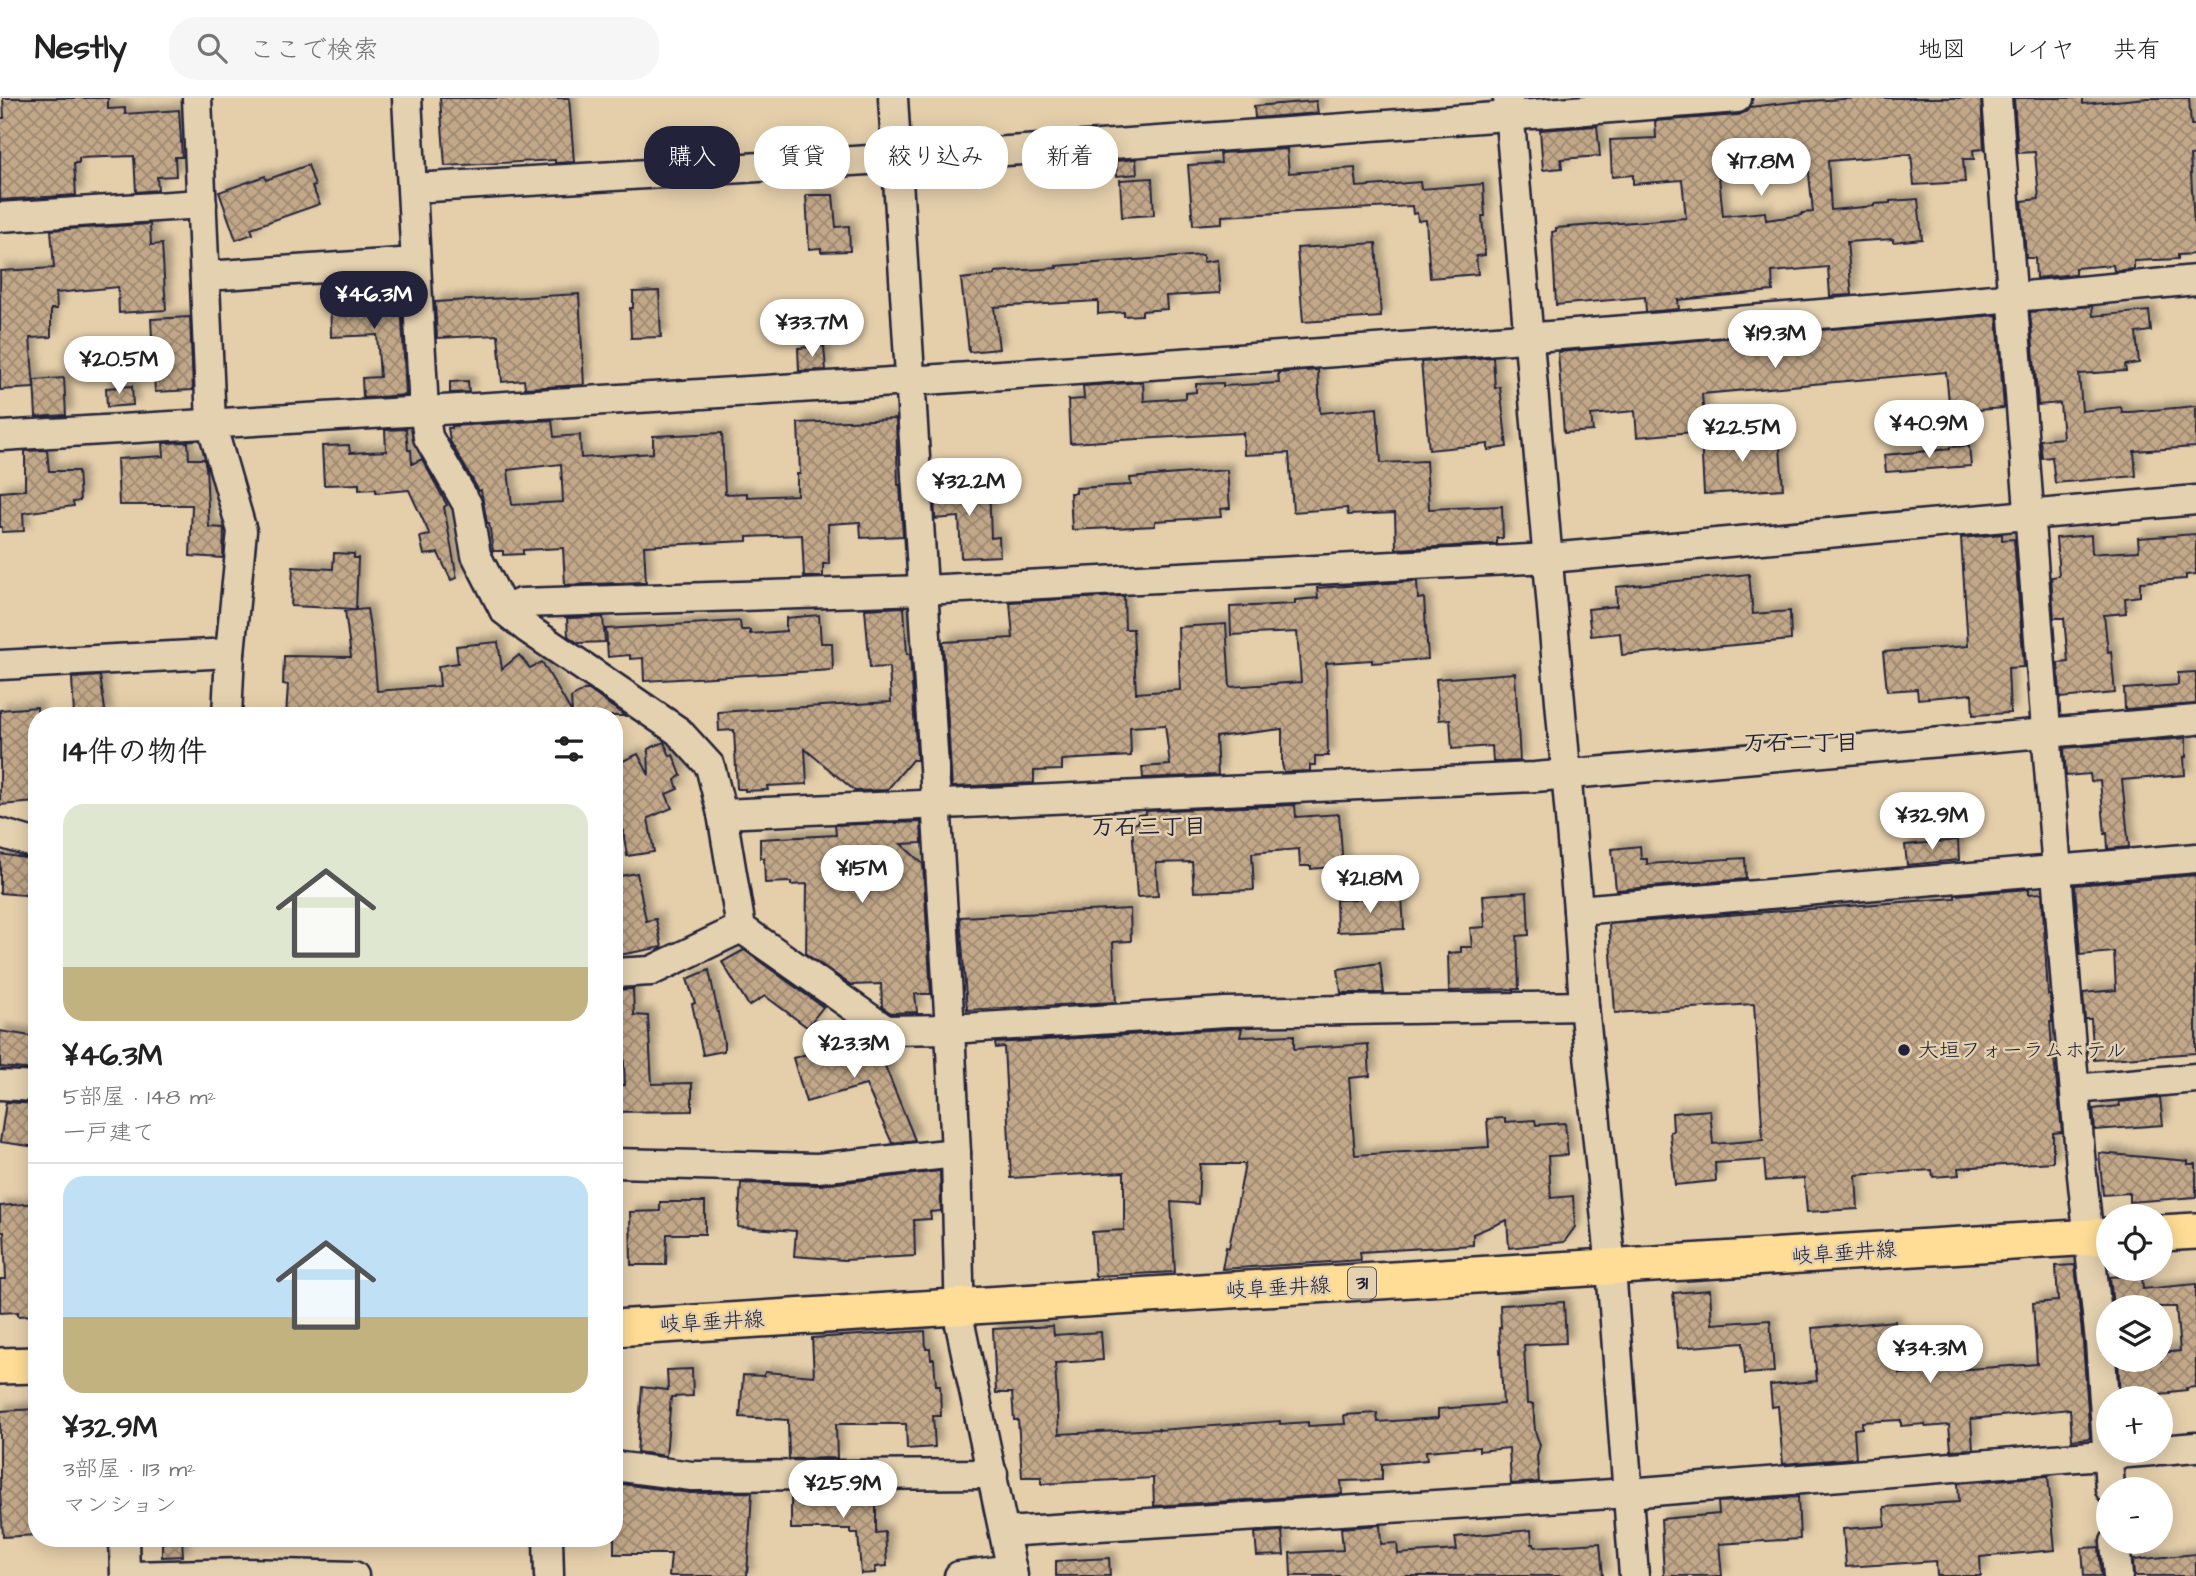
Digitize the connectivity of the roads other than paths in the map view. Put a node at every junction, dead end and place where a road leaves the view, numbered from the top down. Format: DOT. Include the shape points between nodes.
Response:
graph roads {
  1 [pos="197,98"];
  2 [pos="407,98"];
  3 [pos="893,98"];
  4 [pos="1737,98"];
  5 [pos="1997,98"];
  6 [pos="1509,107"];
  7 [pos="895,126"];
  8 [pos="1008,150"];
  9 [pos="864,161"];
  10 [pos="413,188"];
  11 [pos="900,189"];
  12 [pos="202,204"];
  13 [pos="0,217"];
  14 [pos="415,262"];
  15 [pos="206,276"];
  16 [pos="2196,280"];
  17 [pos="2013,298"];
  18 [pos="1529,337"];
  19 [pos="911,381"];
  20 [pos="424,410"];
  21 [pos="211,424"];
  22 [pos="0,436"];
  23 [pos="2196,500"];
  24 [pos="2028,515"];
  25 [pos="1549,558"];
  26 [pos="924,590"];
  27 [pos="505,610"];
  28 [pos="230,653"];
  29 [pos="0,665"];
  30 [pos="227,707"];
  31 [pos="2196,720"];
  32 [pos="2047,732"];
  33 [pos="1567,774"];
  34 [pos="937,803"];
  35 [pos="722,814"];
  36 [pos="0,834"];
  37 [pos="28,842"];
  38 [pos="2196,858"];
  39 [pos="2057,871"];
  40 [pos="1578,910"];
  41 [pos="741,928"];
  42 [pos="623,973"];
  43 [pos="1584,1006"];
  44 [pos="950,1029"];
  45 [pos="2196,1078"];
  46 [pos="0,1085"];
  47 [pos="28,1087"];
  48 [pos="2075,1089"];
  49 [pos="956,1153"];
  50 [pos="623,1163"];
  51 [pos="2096,1227"];
  52 [pos="2196,1231"];
  53 [pos="2173,1232"];
  54 [pos="2096,1237"];
  55 [pos="1611,1268"];
  56 [pos="2100,1281"];
  57 [pos="958,1307"];
  58 [pos="623,1327"];
  59 [pos="28,1364"];
  60 [pos="0,1366"];
  61 [pos="2103,1386"];
  62 [pos="2196,1447"];
  63 [pos="2173,1449"];
  64 [pos="2096,1456"];
  65 [pos="623,1467"];
  66 [pos="993,1474"];
  67 [pos="1628,1493"];
  68 [pos="1004,1532"];
  69 [pos="124,1547"];
  70 [pos="548,1547"];
  71 [pos="2116,1554"];
  72 [pos="1013,1573"];
  73 [pos="125,1576"];
  74 [pos="132,1576"];
  75 [pos="354,1576"];
  76 [pos="549,1576"];
  77 [pos="959,1576"];
  78 [pos="1634,1576"];
  79 [pos="2118,1576"];
  1 -- 12 [label="street"];
  2 -- 10 [label="street"];
  3 -- 7 [label="street"];
  4 -- 6 [label="street"];
  5 -- 17 [label="street"];
  6 -- 8 [label="street"];
  6 -- 18 [label="street"];
  9 -- 10 [label="street"];
  10 -- 14 [label="street"];
  11 -- 19 [label="street"];
  12 -- 13 [label="street"];
  12 -- 15 [label="street"];
  14 -- 15 [label="street"];
  14 -- 20 [label="street"];
  15 -- 21 [label="street"];
  16 -- 17 [label="street"];
  17 -- 18 [label="street"];
  17 -- 24 [label="street"];
  18 -- 19 [label="street"];
  18 -- 25 [label="street"];
  19 -- 20 [label="street"];
  19 -- 26 [label="street"];
  20 -- 21 [label="street"];
  20 -- 27 [label="street" via="428,437 467,504 476,555"];
  21 -- 22 [label="street"];
  21 -- 28 [label="street" via="242,531"];
  23 -- 24 [label="street"];
  24 -- 25 [label="street"];
  24 -- 32 [label="street"];
  25 -- 26 [label="street"];
  25 -- 33 [label="street"];
  26 -- 27 [label="street" via="521,603"];
  26 -- 34 [label="street"];
  27 -- 35 [label="street" via="678,731 710,766"];
  28 -- 29 [label="street"];
  28 -- 30 [label="street"];
  31 -- 32 [label="street"];
  32 -- 33 [label="street"];
  32 -- 39 [label="street"];
  33 -- 34 [label="street"];
  33 -- 40 [label="street"];
  34 -- 35 [label="street"];
  34 -- 44 [label="street"];
  35 -- 41 [label="street"];
  36 -- 37 [label="street"];
  38 -- 39 [label="street"];
  39 -- 40 [label="street"];
  39 -- 48 [label="street"];
  40 -- 43 [label="street"];
  41 -- 42 [label="street" via="651,971"];
  41 -- 44 [label="street" via="886,1030"];
  43 -- 44 [label="street" via="1226,1012"];
  43 -- 55 [label="street"];
  44 -- 49 [label="street"];
  45 -- 48 [label="street"];
  46 -- 47 [label="street"];
  48 -- 51 [label="street" via="2082,1178"];
  49 -- 50 [label="street" via="818,1168"];
  49 -- 57 [label="street"];
  52 -- 53 [label="main road"];
  54 -- 55 [label="main road, 岐阜垂井線 / 31"];
  55 -- 57 [label="main road, 岐阜垂井線 / 31"];
  55 -- 67 [label="street"];
  56 -- 61 [label="street"];
  57 -- 58 [label="main road, 岐阜垂井線 / 31"];
  57 -- 66 [label="street"];
  59 -- 60 [label="main road"];
  62 -- 63 [label="street"];
  64 -- 67 [label="street"];
  65 -- 66 [label="street" via="692,1476"];
  66 -- 68 [label="street"];
  67 -- 68 [label="street"];
  67 -- 78 [label="street"];
  68 -- 72 [label="street"];
  69 -- 73 [label="street"];
  70 -- 76 [label="street"];
  71 -- 79 [label="street"];
  72 -- 77 [label="street"];
  74 -- 75 [label="street"];
}
